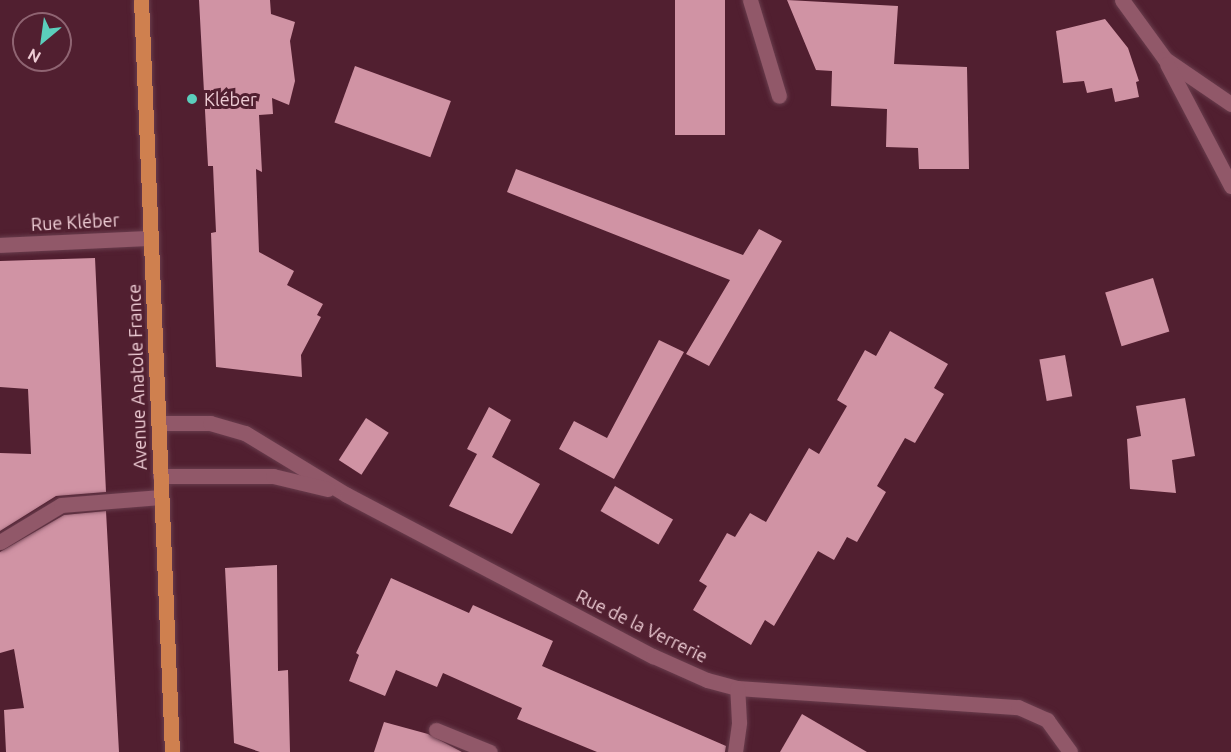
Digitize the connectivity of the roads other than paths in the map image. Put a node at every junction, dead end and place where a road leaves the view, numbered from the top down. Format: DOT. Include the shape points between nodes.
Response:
graph roads {
  1 [pos="141,0"];
  2 [pos="750,0"];
  3 [pos="1122,0"];
  4 [pos="1165,59"];
  5 [pos="779,96"];
  6 [pos="1231,104"];
  7 [pos="1231,186"];
  8 [pos="151,238"];
  9 [pos="0,245"];
  10 [pos="159,423"];
  11 [pos="160,476"];
  12 [pos="346,495"];
  13 [pos="161,497"];
  14 [pos="0,542"];
  15 [pos="737,688"];
  16 [pos="436,730"];
  17 [pos="172,752"];
  18 [pos="490,752"];
  19 [pos="735,752"];
  20 [pos="1070,752"];
  1 -- 8 [label="main road, Avenue Anatole France"];
  2 -- 5 [label="street"];
  3 -- 4 [label="street"];
  4 -- 6 [label="street"];
  4 -- 7 [label="street"];
  8 -- 9 [label="street, Rue Kléber"];
  8 -- 10 [label="main road, Avenue Anatole France"];
  10 -- 11 [label="main road, Avenue Anatole France"];
  10 -- 12 [label="street, Rue de la Verrerie" via="210,423 245,433"];
  11 -- 12 [label="street, Rue de la Verrerie" via="273,476"];
  11 -- 13 [label="main road, Avenue Anatole France"];
  12 -- 15 [label="street, Rue de la Verrerie" via="653,656 690,674"];
  13 -- 14 [label="street" via="61,505"];
  13 -- 17 [label="main road, Avenue Anatole France"];
  15 -- 19 [label="street" via="739,722"];
  15 -- 20 [label="street, Rue de la Verrerie" via="1018,707 1047,720"];
  16 -- 18 [label="street"];
}
